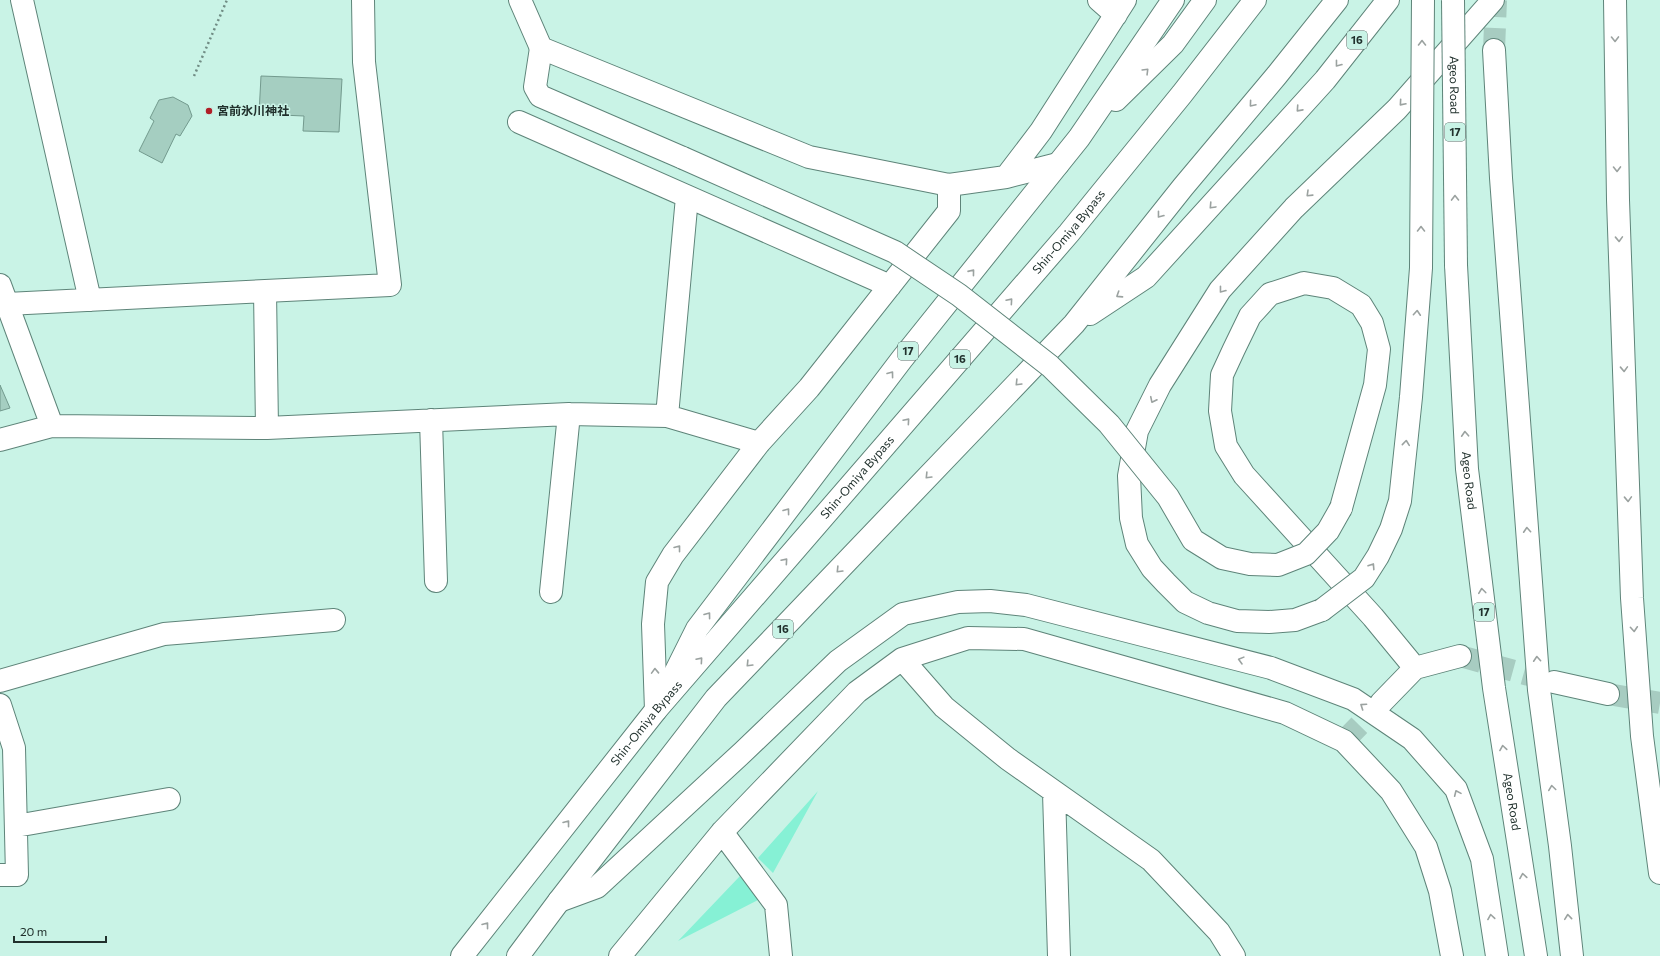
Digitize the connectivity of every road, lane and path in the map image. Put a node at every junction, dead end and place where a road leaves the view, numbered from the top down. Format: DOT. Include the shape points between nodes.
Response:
graph roads {
  1 [pos="22,0"];
  2 [pos="227,0"];
  3 [pos="363,0"];
  4 [pos="520,0"];
  5 [pos="1099,0"];
  6 [pos="1173,0"];
  7 [pos="1205,0"];
  8 [pos="1255,0"];
  9 [pos="1337,0"];
  10 [pos="1388,0"];
  11 [pos="1423,0"];
  12 [pos="1453,0"];
  13 [pos="1492,0"];
  14 [pos="1615,0"];
  15 [pos="1120,7"];
  16 [pos="541,48"];
  17 [pos="1494,50"];
  18 [pos="194,76"];
  19 [pos="519,122"];
  20 [pos="1079,138"];
  21 [pos="1058,164"];
  22 [pos="1006,178"];
  23 [pos="949,185"];
  24 [pos="687,197"];
  25 [pos="890,286"];
  26 [pos="266,291"];
  27 [pos="4,295"];
  28 [pos="90,300"];
  29 [pos="1074,324"];
  30 [pos="569,414"];
  31 [pos="667,416"];
  32 [pos="431,420"];
  33 [pos="52,426"];
  34 [pos="267,428"];
  35 [pos="0,440"];
  36 [pos="759,443"];
  37 [pos="436,581"];
  38 [pos="551,592"];
  39 [pos="334,620"];
  40 [pos="1460,656"];
  41 [pos="902,659"];
  42 [pos="1415,668"];
  43 [pos="0,681"];
  44 [pos="1554,682"];
  45 [pos="1608,694"];
  46 [pos="1381,703"];
  47 [pos="0,705"];
  48 [pos="656,710"];
  49 [pos="1054,792"];
  50 [pos="170,799"];
  51 [pos="16,826"];
  52 [pos="722,832"];
  53 [pos="1660,873"];
  54 [pos="0,875"];
  55 [pos="559,901"];
  56 [pos="462,956"];
  57 [pos="518,956"];
  58 [pos="620,956"];
  59 [pos="781,956"];
  60 [pos="1059,956"];
  61 [pos="1234,956"];
  62 [pos="1452,956"];
  63 [pos="1497,956"];
  64 [pos="1536,956"];
  65 [pos="1572,956"];
  1 -- 28 [label="main road"];
  2 -- 18 [label="path"];
  3 -- 26 [label="main road" via="364,62 390,285"];
  4 -- 16 [label="main road"];
  5 -- 15 [label="main road"];
  6 -- 20 [label="main road, 17"];
  20 -- 7 [label="main road, one-way" via="1173,44"];
  48 -- 8 [label="main road, Shin-Omiya Bypass / 16, one-way" via="1069,233"];
  9 -- 29 [label="main road, one-way"];
  10 -- 29 [label="main road, 16, one-way" via="1325,80 1146,277"];
  13 -- 11 [label="main road, one-way, bridge" via="1397,109 1294,208 1220,290 1160,385 1137,431 1129,476 1131,518 1137,544 1152,568 1185,602 1208,613 1237,621 1269,622 1295,620 1322,610 1364,578 1391,529 1400,500 1411,397 1420,268"];
  64 -- 12 [label="main road, Ageo Road / 17, one-way, bridge" via="1494,688 1467,469 1456,265"];
  14 -- 53 [label="main road, one-way" via="1618,200 1632,598 1642,736"];
  15 -- 22 [label="main road" via="1041,131"];
  16 -- 23 [label="main road" via="809,157"];
  16 -- 42 [label="main road, bridge" via="535,87 540,96 894,252 959,294 1050,366 1109,424 1168,497 1193,540 1222,558 1250,564 1278,565 1299,557 1306,554 1328,532 1342,508 1375,385 1379,349 1372,323 1361,305 1333,288 1304,284 1270,294 1250,316 1222,375 1220,411 1226,446 1244,475 1373,617"];
  65 -- 17 [label="main road, one-way" via="1539,690"];
  19 -- 24 [label="main road"];
  20 -- 21 [label="main road, 17"];
  21 -- 22 [label="main road"];
  48 -- 21 [label="main road, 17, one-way" via="697,629 902,359"];
  22 -- 23 [label="main road"];
  23 -- 25 [label="main road" via="949,211"];
  24 -- 25 [label="main road"];
  24 -- 31 [label="main road"];
  25 -- 36 [label="main road" via="809,388"];
  26 -- 28 [label="main road"];
  26 -- 34 [label="main road"];
  27 -- 28 [label="main road"];
  27 -- 33 [label="main road"];
  29 -- 55 [label="main road, 16, one-way" via="716,698"];
  30 -- 31 [label="main road"];
  30 -- 32 [label="main road"];
  30 -- 38 [label="main road"];
  31 -- 36 [label="main road"];
  32 -- 34 [label="main road"];
  32 -- 37 [label="main road"];
  33 -- 34 [label="main road"];
  33 -- 35 [label="main road"];
  48 -- 36 [label="main road, one-way" via="653,624 657,582 672,555"];
  39 -- 43 [label="main road" via="164,634"];
  40 -- 42 [label="main road"];
  41 -- 49 [label="main road" via="944,706 1008,759"];
  41 -- 52 [label="main road" via="857,692"];
  41 -- 62 [label="main road" via="968,638 1024,639 1285,713 1344,741 1391,791 1426,847 1440,891"];
  42 -- 46 [label="main road"];
  44 -- 45 [label="main road"];
  47 -- 51 [label="main road" via="14,748"];
  56 -- 48 [label="main road, Shin-Omiya Bypass / 16, one-way"];
  49 -- 60 [label="main road"];
  49 -- 61 [label="main road" via="1151,860 1219,932"];
  50 -- 51 [label="main road"];
  51 -- 54 [label="main road" via="17,875"];
  52 -- 58 [label="main road"];
  52 -- 59 [label="main road" via="776,905"];
  55 -- 57 [label="main road, 16"];
  63 -- 55 [label="main road, one-way" via="1482,859 1456,788 1412,739 1353,699 1271,668 1026,605 990,601 958,602 903,614 838,661 597,887"];
}
